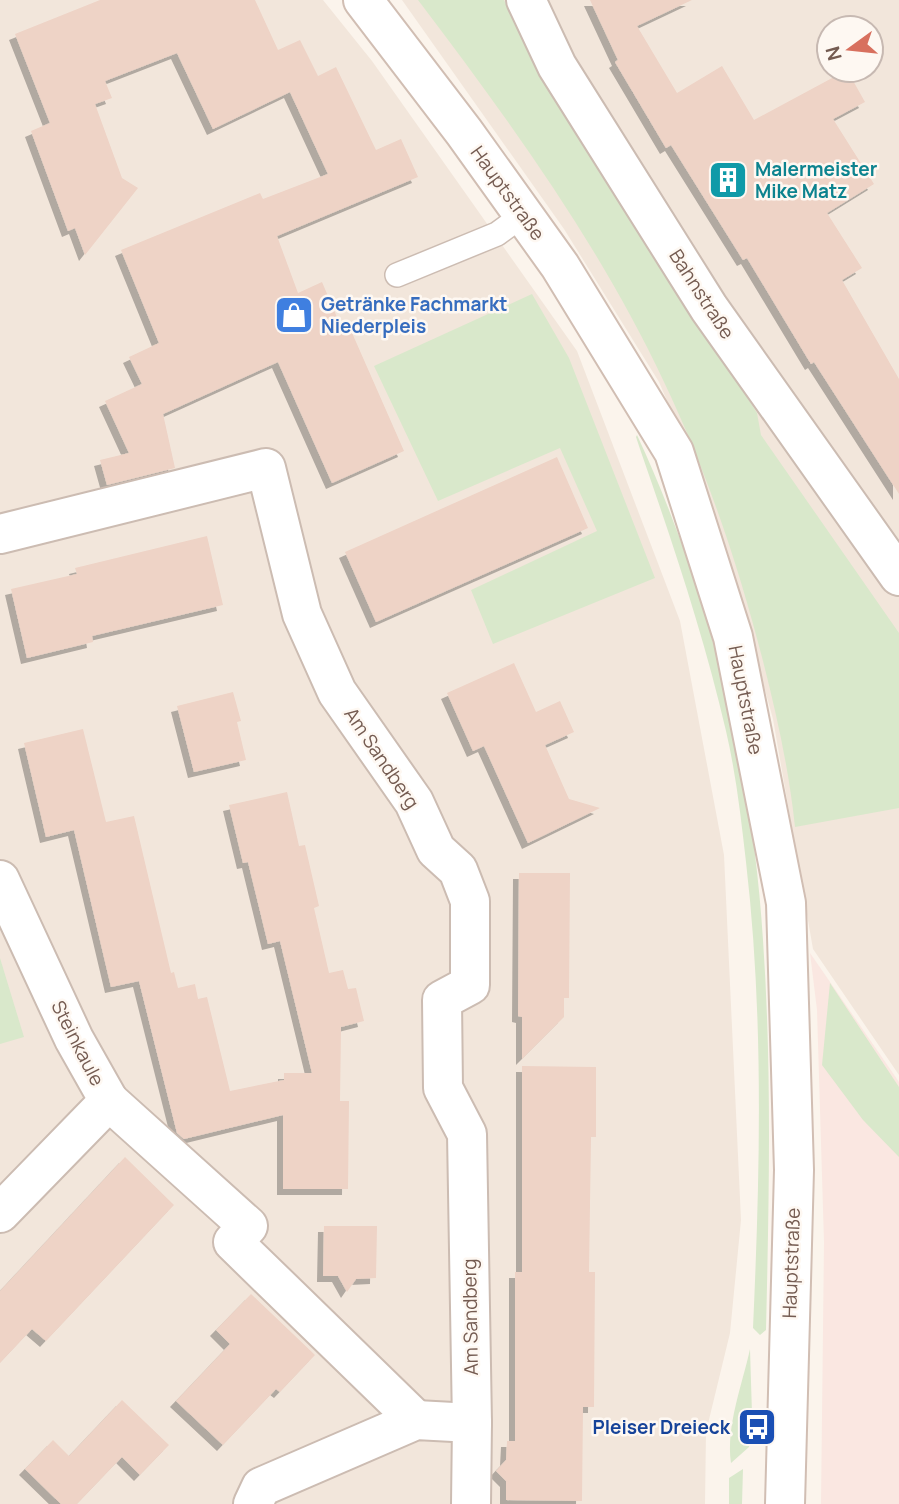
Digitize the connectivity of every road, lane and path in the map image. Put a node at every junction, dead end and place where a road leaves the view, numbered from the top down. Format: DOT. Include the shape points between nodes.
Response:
graph roads {
  1 [pos="363,0"];
  2 [pos="526,0"];
  3 [pos="523,215"];
  4 [pos="397,275"];
  5 [pos="0,534"];
  6 [pos="899,576"];
  7 [pos="0,880"];
  8 [pos="109,1101"];
  9 [pos="0,1213"];
  10 [pos="416,1420"];
  11 [pos="472,1423"];
  12 [pos="784,1492"];
  13 [pos="253,1504"];
  14 [pos="471,1504"];
  1 -- 3 [label="street, Hauptstraße"];
  2 -- 6 [label="street, Bahnstraße" via="557,66 709,308"];
  3 -- 4 [label="lane" via="498,233"];
  3 -- 12 [label="street, Hauptstraße" via="560,266 674,452 733,637 786,903 794,1170"];
  5 -- 11 [label="street, Am Sandberg" via="266,468 302,614 337,692 414,802 436,850 458,870 470,901 470,985 442,1000 442,1013 443,1088 467,1134"];
  7 -- 8 [label="street, Steinkaule" via="74,1039"];
  8 -- 9 [label="street, Steinkaule"];
  8 -- 10 [label="street" via="248,1226 233,1242"];
  10 -- 11 [label="street"];
  10 -- 13 [label="street" via="261,1487"];
  11 -- 14 [label="street, Am Sandberg"];
}
